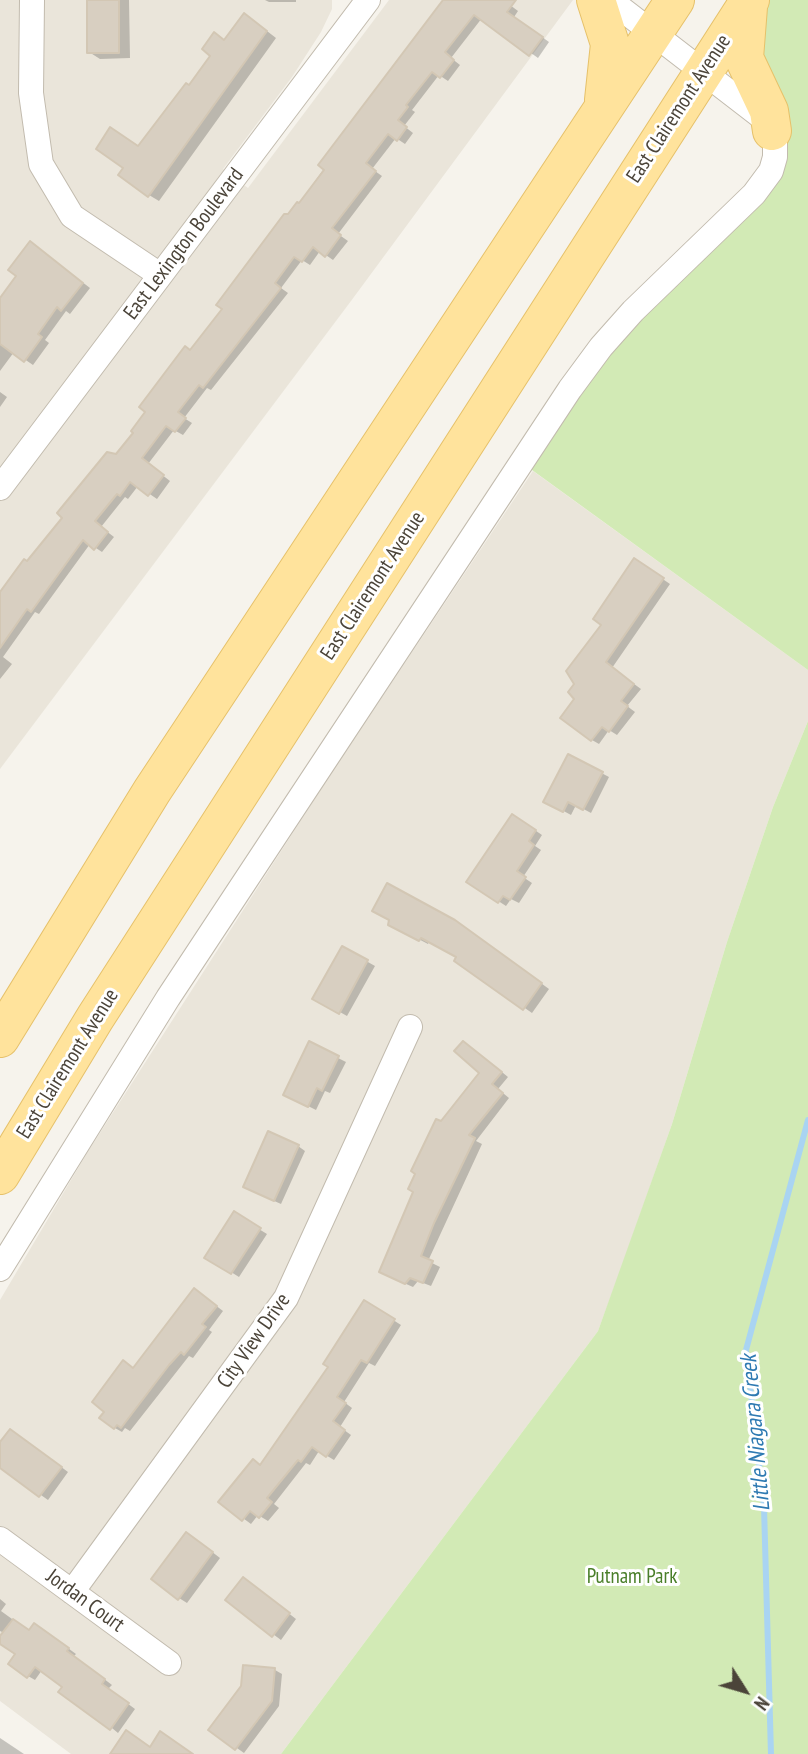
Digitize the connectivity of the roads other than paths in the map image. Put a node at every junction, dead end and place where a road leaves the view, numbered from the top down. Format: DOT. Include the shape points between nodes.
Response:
graph roads {
  1 [pos="32,0"];
  2 [pos="368,0"];
  3 [pos="596,0"];
  4 [pos="610,0"];
  5 [pos="675,0"];
  6 [pos="750,1"];
  7 [pos="352,10"];
  8 [pos="653,33"];
  9 [pos="702,73"];
  10 [pos="602,110"];
  11 [pos="772,131"];
  12 [pos="160,275"];
  13 [pos="0,488"];
  14 [pos="410,1027"];
  15 [pos="0,1038"];
  16 [pos="0,1175"];
  17 [pos="0,1269"];
  18 [pos="0,1539"];
  19 [pos="72,1592"];
  20 [pos="169,1663"];
  1 -- 12 [label="street" via="31,93 41,163 72,216"];
  2 -- 7 [label="street, East Lexington Boulevard"];
  3 -- 10 [label="main road" via="610,44"];
  4 -- 8 [label="street"];
  5 -- 8 [label="main road"];
  6 -- 9 [label="main road, East Clairemont Avenue"];
  6 -- 11 [label="main road" via="744,58 769,111"];
  7 -- 12 [label="street, East Lexington Boulevard"];
  8 -- 9 [label="street"];
  8 -- 10 [label="main road"];
  9 -- 11 [label="street" via="763,118"];
  9 -- 16 [label="main road, East Clairemont Avenue" via="95,1018"];
  10 -- 15 [label="main road" via="152,791"];
  11 -- 17 [label="street" via="775,157 763,183 633,311 570,389 168,998"];
  12 -- 13 [label="street, East Lexington Boulevard"];
  14 -- 19 [label="street, City View Drive" via="286,1298"];
  18 -- 19 [label="street, Jordan Court"];
  19 -- 20 [label="street, Jordan Court"];
}
